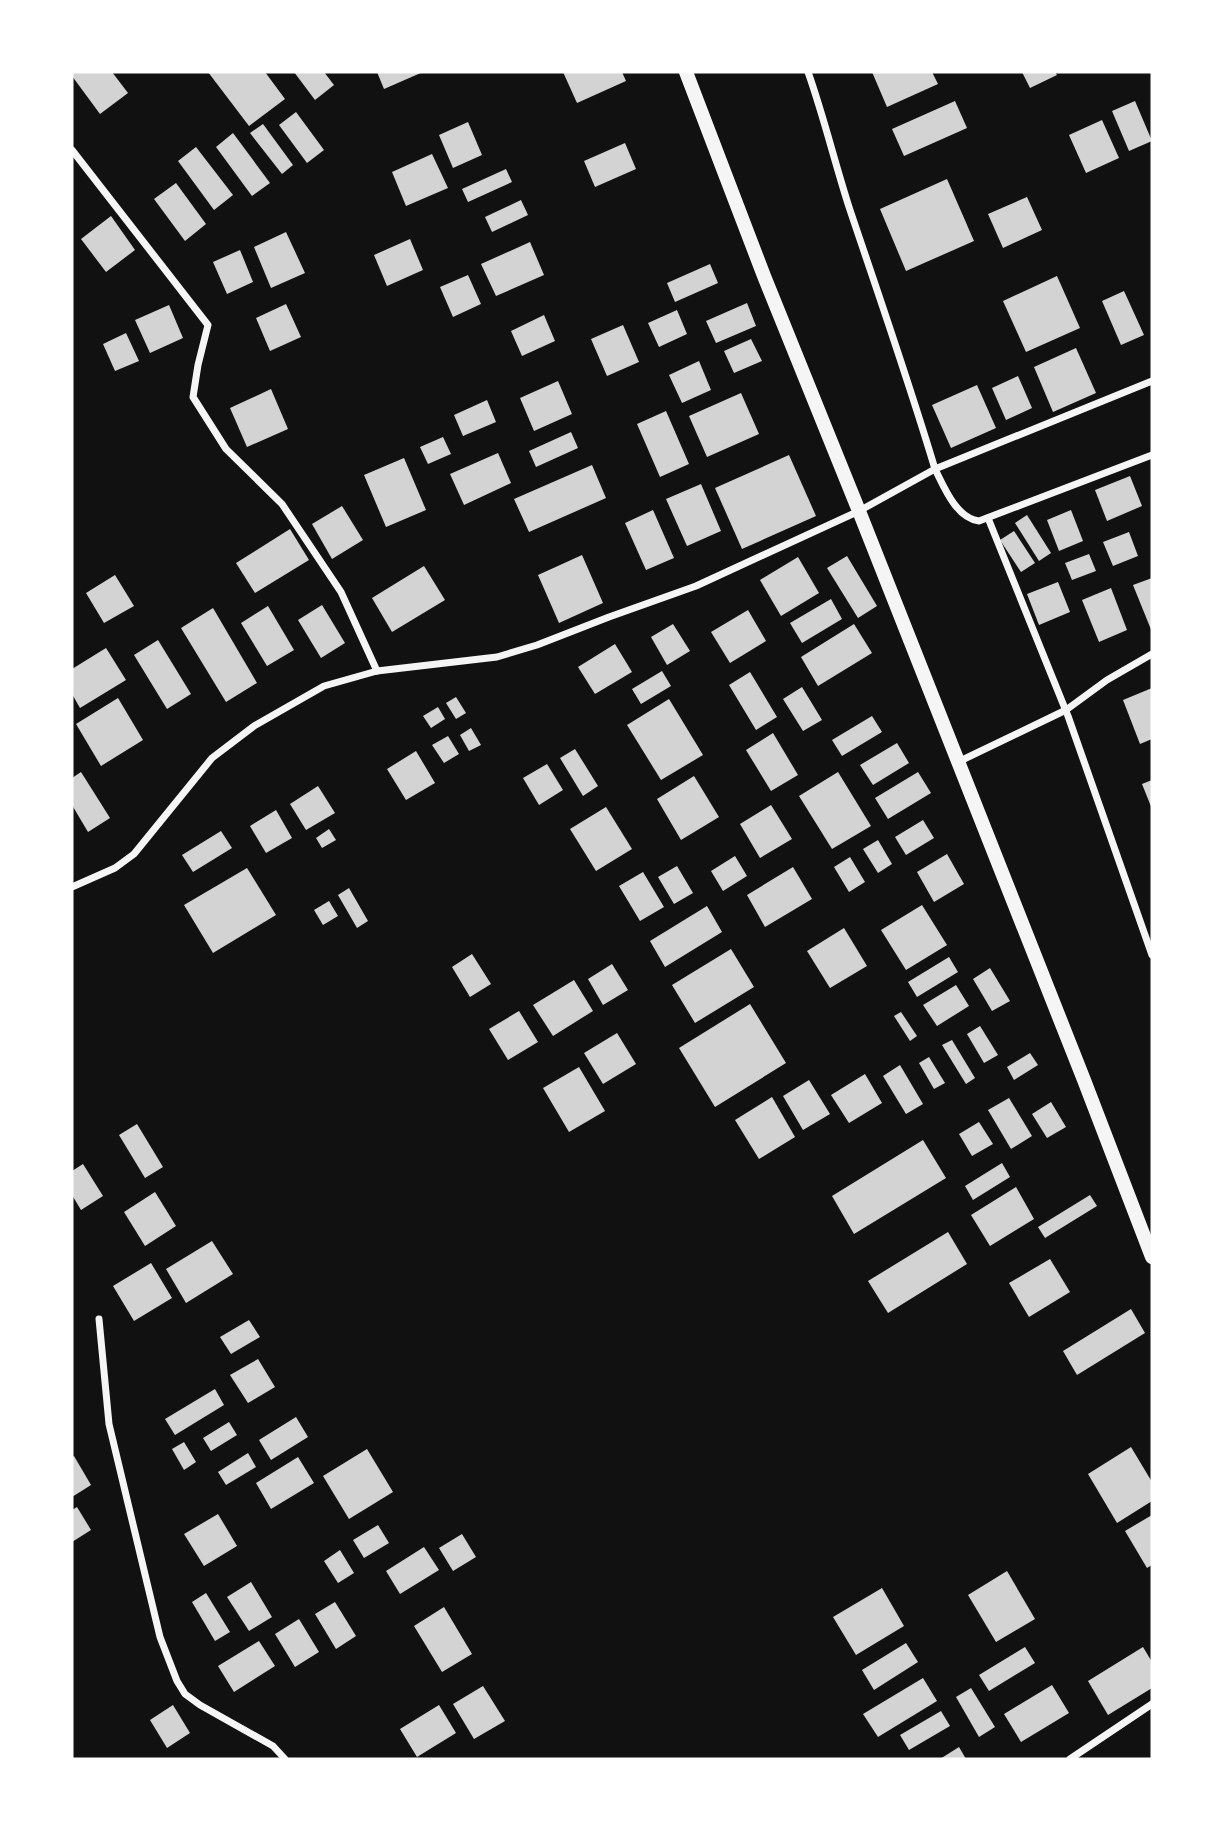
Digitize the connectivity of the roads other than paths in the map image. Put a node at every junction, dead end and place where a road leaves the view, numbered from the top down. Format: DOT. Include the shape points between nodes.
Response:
graph roads {
  1 [pos="686,72"];
  2 [pos="808,72"];
  3 [pos="72,150"];
  4 [pos="1152,381"];
  5 [pos="1152,455"];
  6 [pos="935,469"];
  7 [pos="861,509"];
  8 [pos="988,518"];
  9 [pos="1152,654"];
  10 [pos="377,671"];
  11 [pos="1066,710"];
  12 [pos="958,762"];
  13 [pos="72,887"];
  14 [pos="1152,955"];
  15 [pos="1152,1257"];
  16 [pos="99,1320"];
  17 [pos="1152,1704"];
  18 [pos="285,1759"];
  19 [pos="1070,1759"];
  1 -- 7 [label="main road"];
  2 -- 6 [label="street"];
  3 -- 10 [label="street" via="208,325 194,397 226,449 282,504 341,592"];
  4 -- 6 [label="street"];
  5 -- 8 [label="street"];
  6 -- 7 [label="street"];
  6 -- 8 [label="street" via="963,516 973,521"];
  7 -- 10 [label="street" via="696,586 537,645 497,657"];
  7 -- 12 [label="main road"];
  8 -- 11 [label="street"];
  9 -- 11 [label="street"];
  10 -- 13 [label="street" via="324,686 254,726 212,758 134,854"];
  11 -- 12 [label="street"];
  11 -- 14 [label="street"];
  12 -- 15 [label="main road"];
  16 -- 18 [label="street" via="109,1424 160,1637 177,1681 200,1705 273,1746"];
  17 -- 19 [label="street"];
}
